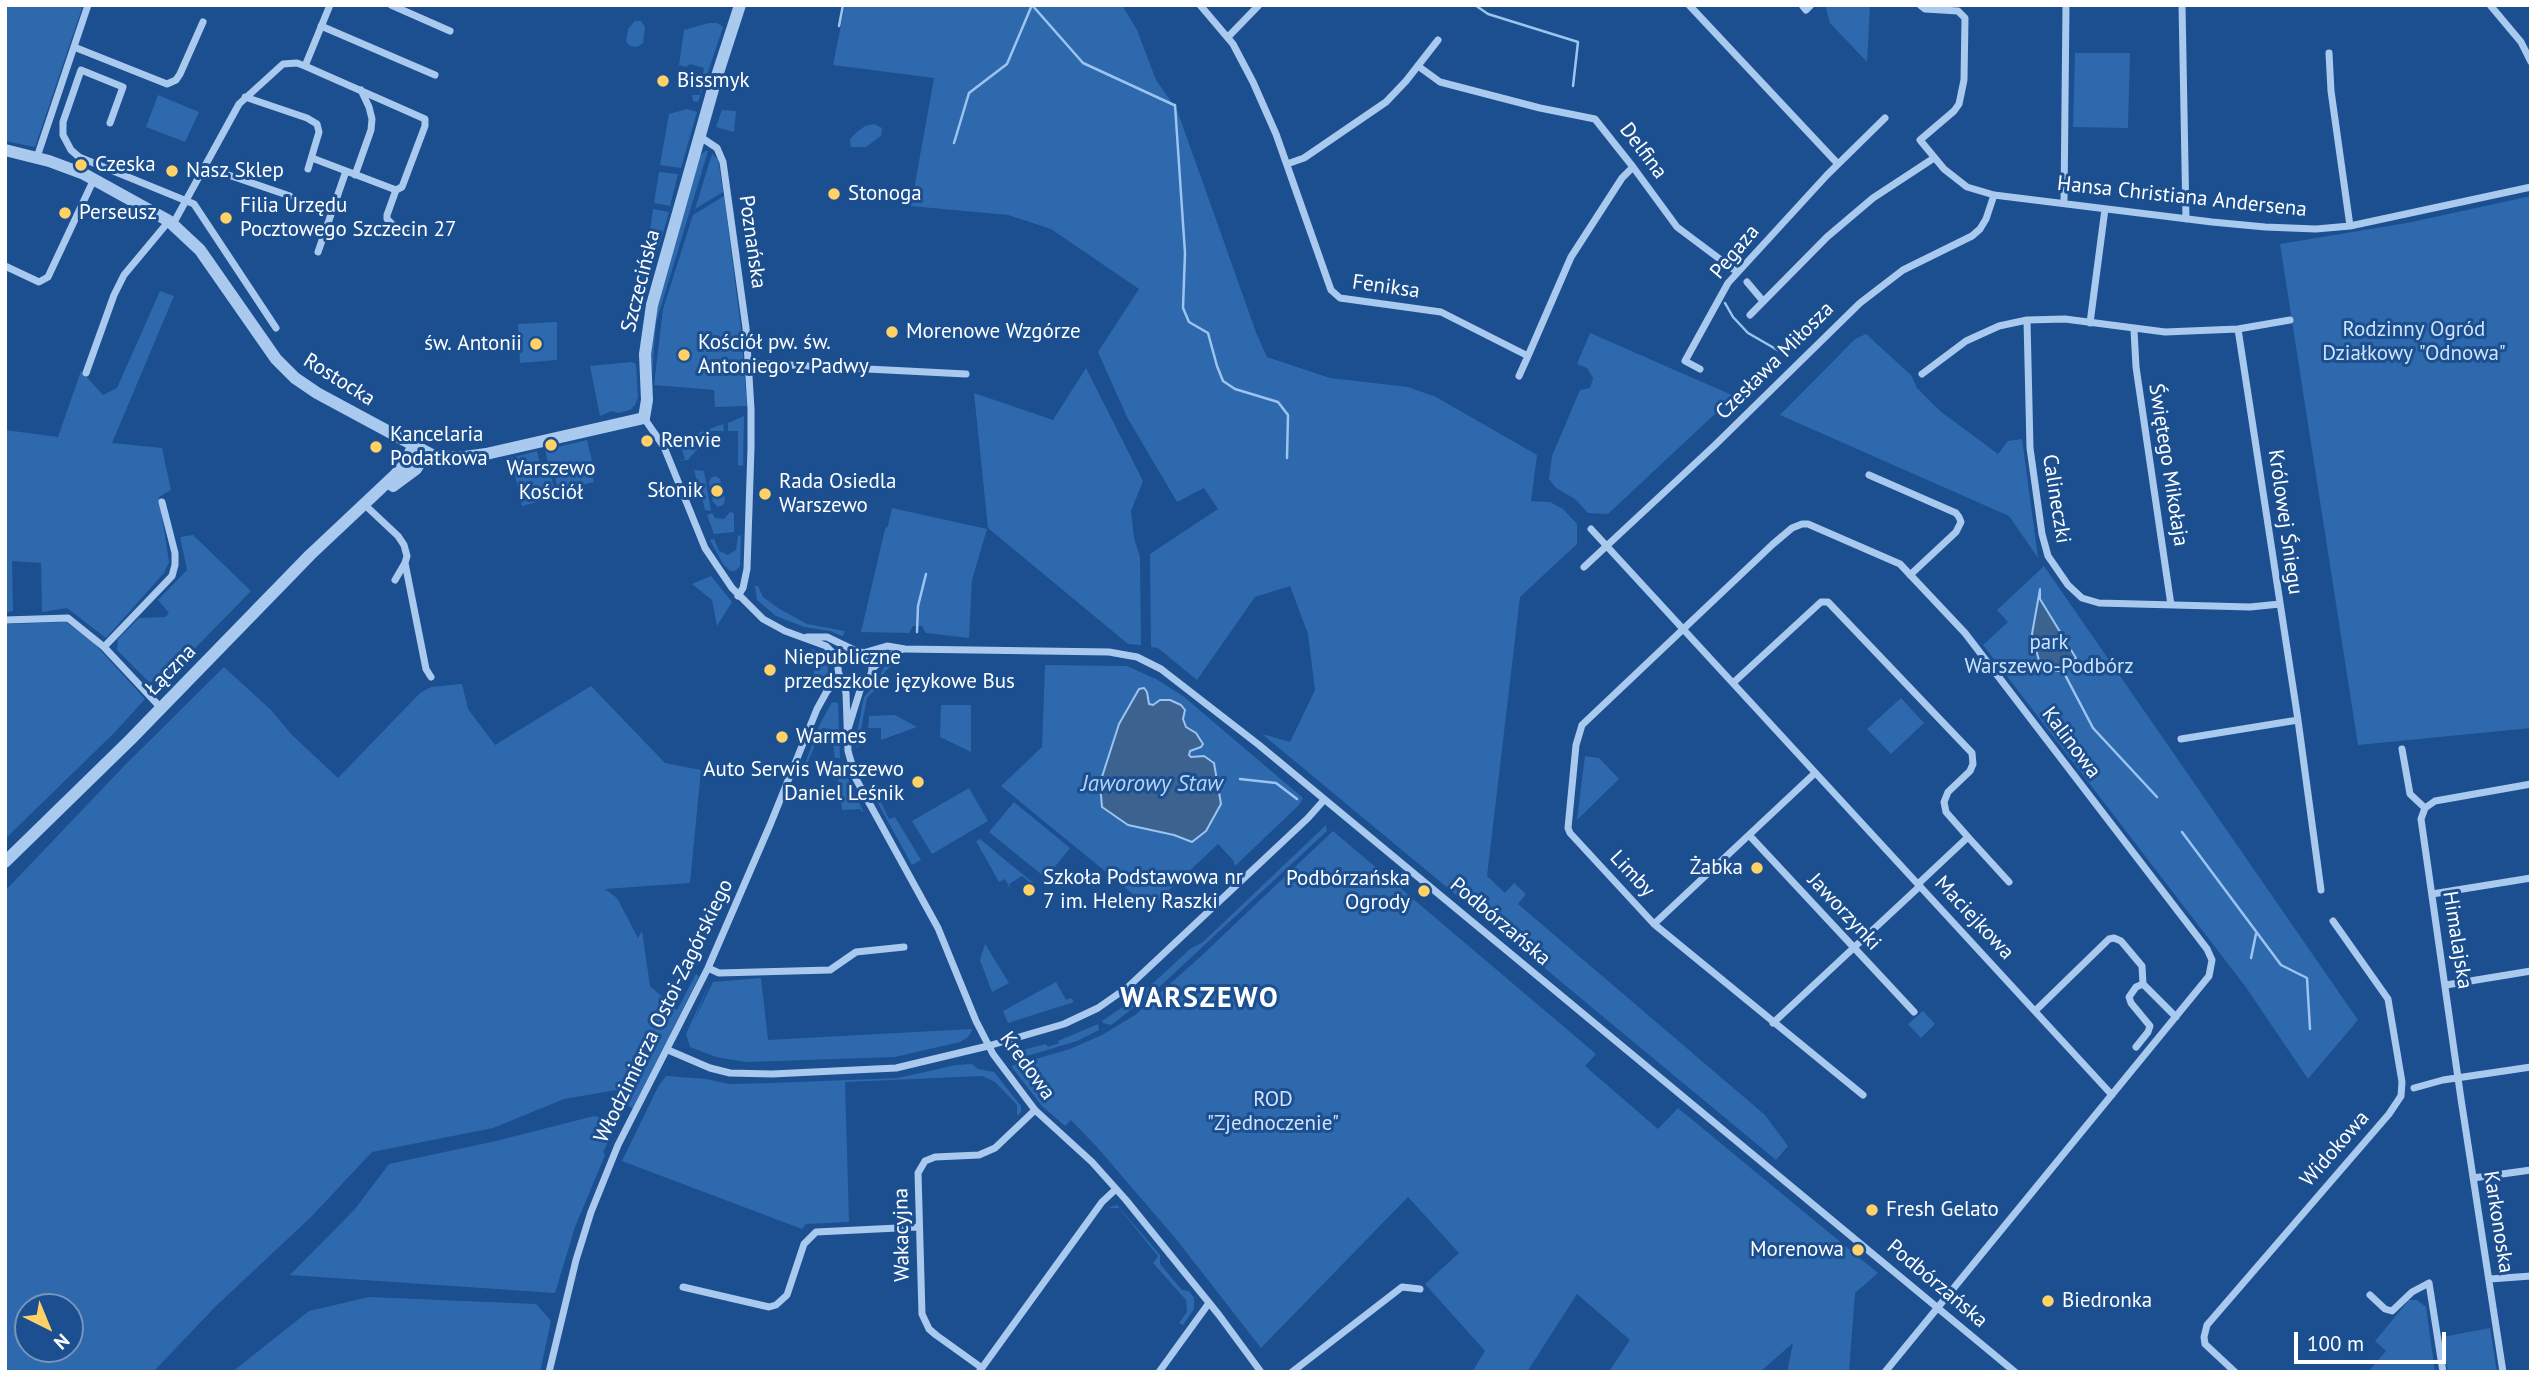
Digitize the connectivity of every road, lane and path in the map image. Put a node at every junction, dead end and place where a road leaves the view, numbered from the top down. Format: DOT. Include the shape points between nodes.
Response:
graph roads {
  1 [pos="88,5"];
  2 [pos="330,5"];
  3 [pos="391,5"];
  4 [pos="740,5"];
  5 [pos="1200,5"];
  6 [pos="1259,5"];
  7 [pos="1689,5"];
  8 [pos="1920,5"];
  9 [pos="2066,5"];
  10 [pos="2182,5"];
  11 [pos="2490,5"];
  12 [pos="203,22"];
  13 [pos="321,26"];
  14 [pos="450,31"];
  15 [pos="1228,37"];
  16 [pos="1438,40"];
  17 [pos="74,47"];
  18 [pos="2329,52"];
  19 [pos="2531,62"];
  20 [pos="305,66"];
  21 [pos="1418,66"];
  22 [pos="65,68"];
  23 [pos="81,70"];
  24 [pos="435,75"];
  25 [pos="360,89"];
  26 [pos="245,97"];
  27 [pos="1885,118"];
  28 [pos="110,123"];
  29 [pos="699,136"];
  30 [pos="5,150"];
  31 [pos="37,158"];
  32 [pos="312,158"];
  33 [pos="1934,158"];
  34 [pos="1287,164"];
  35 [pos="1838,164"];
  36 [pos="205,167"];
  37 [pos="1633,167"];
  38 [pos="307,169"];
  39 [pos="346,171"];
  40 [pos="355,175"];
  41 [pos="94,179"];
  42 [pos="2531,187"];
  43 [pos="396,190"];
  44 [pos="1994,195"];
  45 [pos="290,196"];
  46 [pos="188,200"];
  47 [pos="2064,203"];
  48 [pos="2105,208"];
  49 [pos="2186,219"];
  50 [pos="171,222"];
  51 [pos="2350,226"];
  52 [pos="423,235"];
  53 [pos="318,252"];
  54 [pos="5,265"];
  55 [pos="1737,272"];
  56 [pos="1747,282"];
  57 [pos="1763,301"];
  58 [pos="1750,315"];
  59 [pos="2027,320"];
  60 [pos="2290,320"];
  61 [pos="2090,323"];
  62 [pos="276,328"];
  63 [pos="2238,329"];
  64 [pos="2134,330"];
  65 [pos="1528,356"];
  66 [pos="749,363"];
  67 [pos="1700,369"];
  68 [pos="86,373"];
  69 [pos="1922,373"];
  70 [pos="966,374"];
  71 [pos="1519,376"];
  72 [pos="644,418"];
  73 [pos="413,446"];
  74 [pos="426,452"];
  75 [pos="1869,475"];
  76 [pos="162,502"];
  77 [pos="365,505"];
  78 [pos="1591,529"];
  79 [pos="1607,546"];
  80 [pos="405,563"];
  81 [pos="1584,567"];
  82 [pos="1910,575"];
  83 [pos="395,580"];
  84 [pos="738,596"];
  85 [pos="2280,604"];
  86 [pos="2171,605"];
  87 [pos="5,620"];
  88 [pos="1682,628"];
  89 [pos="806,638"];
  90 [pos="104,647"];
  91 [pos="904,649"];
  92 [pos="854,650"];
  93 [pos="863,653"];
  94 [pos="838,662"];
  95 [pos="872,669"];
  96 [pos="431,677"];
  97 [pos="841,679"];
  98 [pos="1733,683"];
  99 [pos="863,684"];
  100 [pos="161,708"];
  101 [pos="2298,720"];
  102 [pos="848,730"];
  103 [pos="2180,739"];
  104 [pos="2402,749"];
  105 [pos="1815,773"];
  106 [pos="2531,785"];
  107 [pos="1324,800"];
  108 [pos="2425,808"];
  109 [pos="1749,835"];
  110 [pos="1968,837"];
  111 [pos="5,862"];
  112 [pos="2531,878"];
  113 [pos="2009,882"];
  114 [pos="1919,885"];
  115 [pos="2321,890"];
  116 [pos="2432,894"];
  117 [pos="2333,921"];
  118 [pos="1654,925"];
  119 [pos="904,947"];
  120 [pos="1853,947"];
  121 [pos="708,968"];
  122 [pos="2531,971"];
  123 [pos="2143,985"];
  124 [pos="2446,985"];
  125 [pos="2035,1011"];
  126 [pos="1913,1012"];
  127 [pos="2176,1017"];
  128 [pos="1773,1023"];
  129 [pos="988,1046"];
  130 [pos="2136,1047"];
  131 [pos="667,1050"];
  132 [pos="2531,1067"];
  133 [pos="2458,1078"];
  134 [pos="2414,1088"];
  135 [pos="1863,1095"];
  136 [pos="2112,1095"];
  137 [pos="1035,1110"];
  138 [pos="2531,1170"];
  139 [pos="2473,1178"];
  140 [pos="1116,1189"];
  141 [pos="918,1227"];
  142 [pos="2531,1276"];
  143 [pos="2490,1279"];
  144 [pos="684,1287"];
  145 [pos="1420,1289"];
  146 [pos="2370,1295"];
  147 [pos="1209,1303"];
  148 [pos="1937,1307"];
  149 [pos="981,1370"];
  150 [pos="549,1372"];
  151 [pos="1159,1372"];
  152 [pos="1261,1372"];
  153 [pos="1292,1372"];
  154 [pos="1885,1372"];
  155 [pos="2015,1372"];
  156 [pos="2235,1372"];
  157 [pos="2443,1372"];
  158 [pos="2503,1372"];
  1 -- 17 [label="street"];
  2 -- 13 [label="street"];
  3 -- 14 [label="street"];
  4 -- 29 [label="street, Szczecińska"];
  5 -- 15 [label="street, Feniksa"];
  6 -- 15 [label="street"];
  7 -- 35 [label="street"];
  8 -- 33 [label="street, Hansa Christiana Andersena" via="1958,11 1966,26 1959,104 1920,140"];
  9 -- 47 [label="street"];
  10 -- 49 [label="street"];
  11 -- 19 [label="street" via="2521,42"];
  12 -- 17 [label="street" via="180,74 167,84"];
  13 -- 20 [label="street"];
  13 -- 24 [label="street"];
  15 -- 34 [label="street, Feniksa" via="1256,88"];
  16 -- 21 [label="street"];
  17 -- 22 [label="street"];
  18 -- 51 [label="street"];
  20 -- 25 [label="street"];
  20 -- 26 [label="street" via="284,64"];
  21 -- 34 [label="street" via="1380,107 1304,158"];
  21 -- 37 [label="street, Delfina" via="1440,82 1591,117"];
  22 -- 23 [label="street"];
  22 -- 31 [label="street"];
  23 -- 28 [label="street" via="123,87"];
  23 -- 46 [label="street" via="63,122 63,135 71,150"];
  25 -- 40 [label="street" via="372,119"];
  25 -- 43 [label="street" via="425,119 402,187"];
  26 -- 32 [label="street" via="313,121 319,132"];
  26 -- 36 [label="street"];
  27 -- 35 [label="street, Pegaza"];
  29 -- 66 [label="street, Poznańska" via="717,148 723,162"];
  29 -- 72 [label="street, Szczecińska" via="647,328"];
  30 -- 31 [label="street, Rostocka"];
  31 -- 41 [label="street, Rostocka"];
  32 -- 38 [label="street"];
  32 -- 39 [label="street"];
  33 -- 44 [label="street, Hansa Christiana Andersena" via="1966,187"];
  33 -- 57 [label="street" via="1842,224"];
  34 -- 65 [label="street, Feniksa" via="1336,296 1441,312"];
  35 -- 55 [label="street, Pegaza"];
  36 -- 45 [label="street"];
  36 -- 46 [label="street"];
  37 -- 55 [label="street, Delfina" via="1677,227"];
  37 -- 65 [label="street" via="1571,257"];
  39 -- 40 [label="street"];
  39 -- 53 [label="street"];
  40 -- 43 [label="street"];
  41 -- 50 [label="street, Rostocka"];
  41 -- 54 [label="street" via="48,277 39,282"];
  42 -- 51 [label="street, Hansa Christiana Andersena"];
  43 -- 52 [label="street" via="387,219"];
  44 -- 47 [label="street, Hansa Christiana Andersena"];
  44 -- 79 [label="street, Czesława Miłosza" via="1986,219 1972,236 1903,270 1860,303"];
  46 -- 50 [label="street"];
  46 -- 62 [label="street"];
  47 -- 48 [label="street, Hansa Christiana Andersena"];
  48 -- 49 [label="street, Hansa Christiana Andersena"];
  48 -- 61 [label="street"];
  49 -- 51 [label="street, Hansa Christiana Andersena" via="2264,228"];
  50 -- 68 [label="street" via="124,275"];
  50 -- 73 [label="street, Rostocka" via="200,250 286,370 317,393"];
  55 -- 67 [label="street, Pegaza" via="1685,360"];
  56 -- 57 [label="street"];
  57 -- 58 [label="street"];
  59 -- 61 [label="street"];
  59 -- 69 [label="street" via="1975,336"];
  59 -- 86 [label="street, Calineczki" via="2030,449 2048,556 2076,593 2090,601"];
  60 -- 63 [label="street"];
  61 -- 64 [label="street"];
  63 -- 64 [label="street"];
  63 -- 85 [label="street, Królowej Śniegu"];
  64 -- 86 [label="street, Świętego Mikołaja"];
  65 -- 71 [label="street"];
  66 -- 70 [label="street"];
  66 -- 84 [label="street, Poznańska" via="747,569"];
  72 -- 74 [label="street, Rostocka" via="465,458"];
  72 -- 84 [label="street" via="662,443 708,553"];
  73 -- 74 [label="street, Rostocka"];
  73 -- 77 [label="street, Łączna" via="402,468"];
  74 -- 77 [label="street, Łączna" via="419,466"];
  75 -- 82 [label="street" via="1959,517 1956,532"];
  76 -- 90 [label="street" via="175,552 172,576"];
  77 -- 80 [label="street" via="401,540"];
  77 -- 100 [label="street, Łączna" via="318,546"];
  78 -- 79 [label="street, Maciejkowa"];
  79 -- 81 [label="street, Czesława Miłosza"];
  79 -- 88 [label="street, Maciejkowa"];
  80 -- 83 [label="street"];
  80 -- 96 [label="street"];
  82 -- 88 [label="street, Kalinowa" via="1888,558 1808,524 1798,525"];
  82 -- 127 [label="street, Kalinowa" via="1965,633 2210,953 2209,976"];
  84 -- 89 [label="street" via="768,622"];
  85 -- 86 [label="street, Calineczki"];
  85 -- 101 [label="street, Królowej Śniegu"];
  87 -- 90 [label="street" via="68,618"];
  88 -- 98 [label="street, Maciejkowa"];
  88 -- 118 [label="street, Limby" via="1579,728 1568,828"];
  89 -- 92 [label="street" via="827,637"];
  89 -- 94 [label="street" via="831,650"];
  90 -- 100 [label="street"];
  91 -- 93 [label="street, Podbórzańska" via="887,646"];
  91 -- 95 [label="street"];
  91 -- 107 [label="street, Podbórzańska" via="1094,652 1137,657 1177,681"];
  92 -- 93 [label="street"];
  92 -- 94 [label="street"];
  93 -- 95 [label="street"];
  94 -- 97 [label="street"];
  95 -- 99 [label="street"];
  97 -- 99 [label="street"];
  97 -- 102 [label="street, Kredowa"];
  97 -- 121 [label="street, Włodzimierza Ostoi-Zagórskiego" via="817,709"];
  98 -- 105 [label="street, Maciejkowa"];
  98 -- 110 [label="street" via="1821,602 1828,602 1972,753 1970,771 1944,802 1946,812"];
  99 -- 102 [label="street, Kredowa"];
  100 -- 111 [label="street, Łączna"];
  101 -- 103 [label="street"];
  101 -- 115 [label="street, Królowej Śniegu"];
  102 -- 129 [label="street, Kredowa" via="849,758 858,785 938,928"];
  104 -- 108 [label="street" via="2410,794"];
  105 -- 109 [label="street"];
  105 -- 114 [label="street, Maciejkowa"];
  106 -- 108 [label="street" via="2440,799"];
  107 -- 129 [label="street" via="1119,995 1064,1024"];
  107 -- 148 [label="street, Podbórzańska"];
  108 -- 116 [label="street, Himalajska" via="2421,820"];
  109 -- 118 [label="street"];
  109 -- 120 [label="street, Jaworzynki"];
  110 -- 113 [label="street"];
  110 -- 114 [label="street"];
  112 -- 116 [label="street"];
  114 -- 120 [label="street"];
  114 -- 125 [label="street, Maciejkowa"];
  116 -- 124 [label="street, Himalajska"];
  117 -- 156 [label="street, Widokowa" via="2388,999 2401,1096 2207,1325 2205,1344"];
  118 -- 128 [label="street, Limby"];
  119 -- 121 [label="street" via="856,952 830,970 719,973"];
  120 -- 126 [label="street, Jaworzynki"];
  120 -- 128 [label="street"];
  121 -- 131 [label="street, Włodzimierza Ostoi-Zagórskiego"];
  122 -- 124 [label="street"];
  123 -- 125 [label="street" via="2142,966 2121,941 2111,939"];
  123 -- 127 [label="street"];
  123 -- 130 [label="street" via="2129,997 2150,1026"];
  124 -- 133 [label="street, Himalajska"];
  125 -- 136 [label="street, Maciejkowa"];
  127 -- 136 [label="street, Kalinowa"];
  128 -- 135 [label="street, Limby"];
  129 -- 131 [label="street" via="897,1068 772,1074 721,1071"];
  129 -- 137 [label="street, Kredowa"];
  131 -- 150 [label="street, Włodzimierza Ostoi-Zagórskiego" via="618,1145 591,1212"];
  132 -- 133 [label="street"];
  133 -- 134 [label="street"];
  133 -- 139 [label="street, Karkonoska"];
  136 -- 148 [label="street"];
  137 -- 140 [label="street, Kredowa"];
  137 -- 141 [label="street, Wakacyjna" via="1003,1143 986,1153 925,1161 918,1173"];
  138 -- 139 [label="street"];
  139 -- 143 [label="street, Karkonoska"];
  140 -- 147 [label="street, Kredowa"];
  140 -- 149 [label="street, Wakacyjna" via="1098,1207"];
  141 -- 144 [label="street" via="817,1232 804,1244 787,1295 769,1307"];
  141 -- 149 [label="street, Wakacyjna" via="925,1322"];
  142 -- 143 [label="street"];
  143 -- 158 [label="street, Karkonoska"];
  145 -- 153 [label="street" via="1402,1287"];
  146 -- 157 [label="street" via="2392,1311 2429,1283"];
  147 -- 151 [label="street"];
  147 -- 152 [label="street, Kredowa"];
  148 -- 154 [label="street"];
  148 -- 155 [label="street, Podbórzańska"];
}
